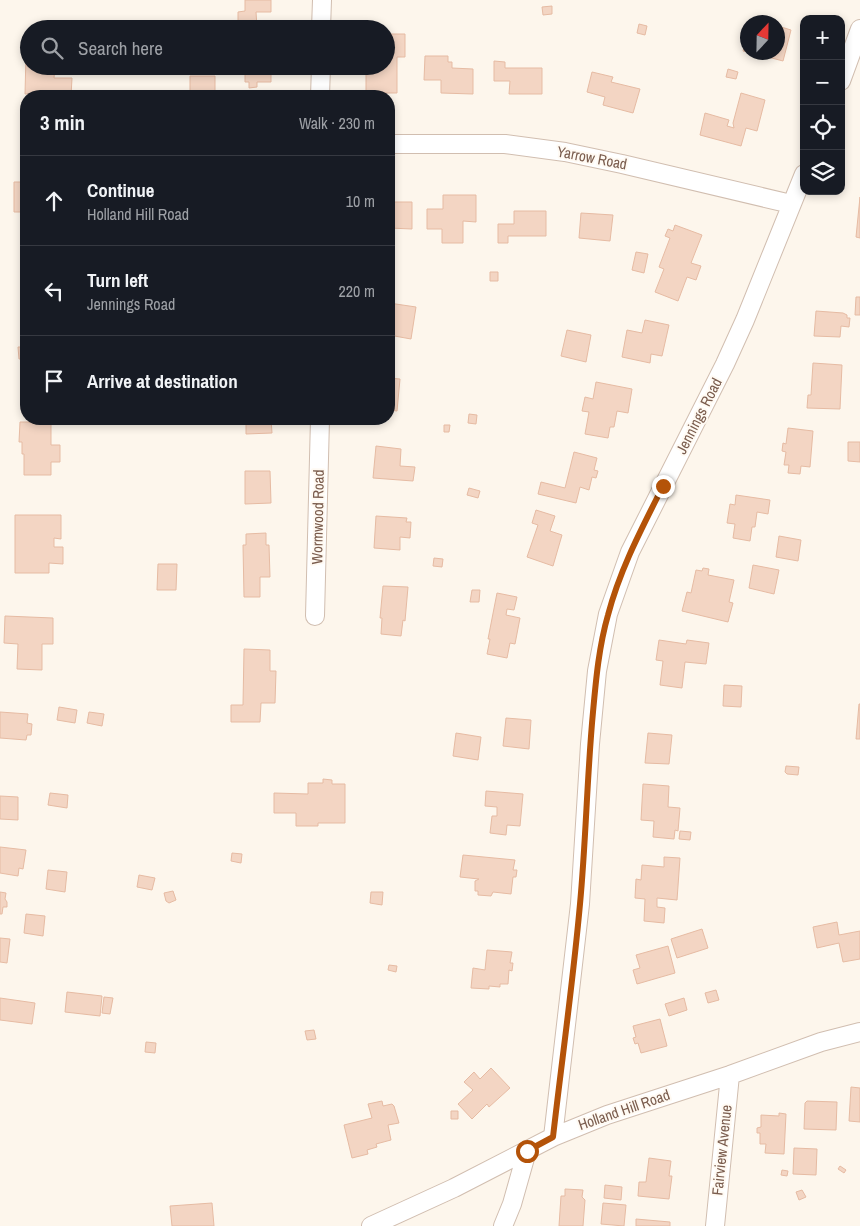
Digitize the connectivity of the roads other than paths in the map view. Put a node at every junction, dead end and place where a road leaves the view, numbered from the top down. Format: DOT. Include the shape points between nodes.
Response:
graph roads {
  1 [pos="322,0"];
  2 [pos="321,20"];
  3 [pos="860,29"];
  4 [pos="845,70"];
  5 [pos="321,75"];
  6 [pos="320,90"];
  7 [pos="395,144"];
  8 [pos="800,183"];
  9 [pos="791,204"];
  10 [pos="320,425"];
  11 [pos="315,616"];
  12 [pos="860,1032"];
  13 [pos="730,1075"];
  14 [pos="553,1137"];
  15 [pos="527,1151"];
  16 [pos="372,1226"];
  17 [pos="503,1226"];
  18 [pos="715,1226"];
  1 -- 2 [label="street"];
  3 -- 4 [label="street"];
  5 -- 6 [label="street"];
  7 -- 9 [label="street, Yarrow Road" via="505,144 565,152"];
  8 -- 9 [label="street, Jennings Road"];
  9 -- 14 [label="street, Jennings Road" via="741,329 630,552 608,614 597,671 580,904"];
  10 -- 11 [label="street, Wormwood Road"];
  12 -- 13 [label="street, Holland Hill Road" via="821,1042"];
  13 -- 14 [label="street, Holland Hill Road" via="606,1114"];
  13 -- 18 [label="street, Fairview Avenue"];
  14 -- 15 [label="street, Holland Hill Road"];
  15 -- 16 [label="street, Holland Hill Road"];
  15 -- 17 [label="street"];
}
